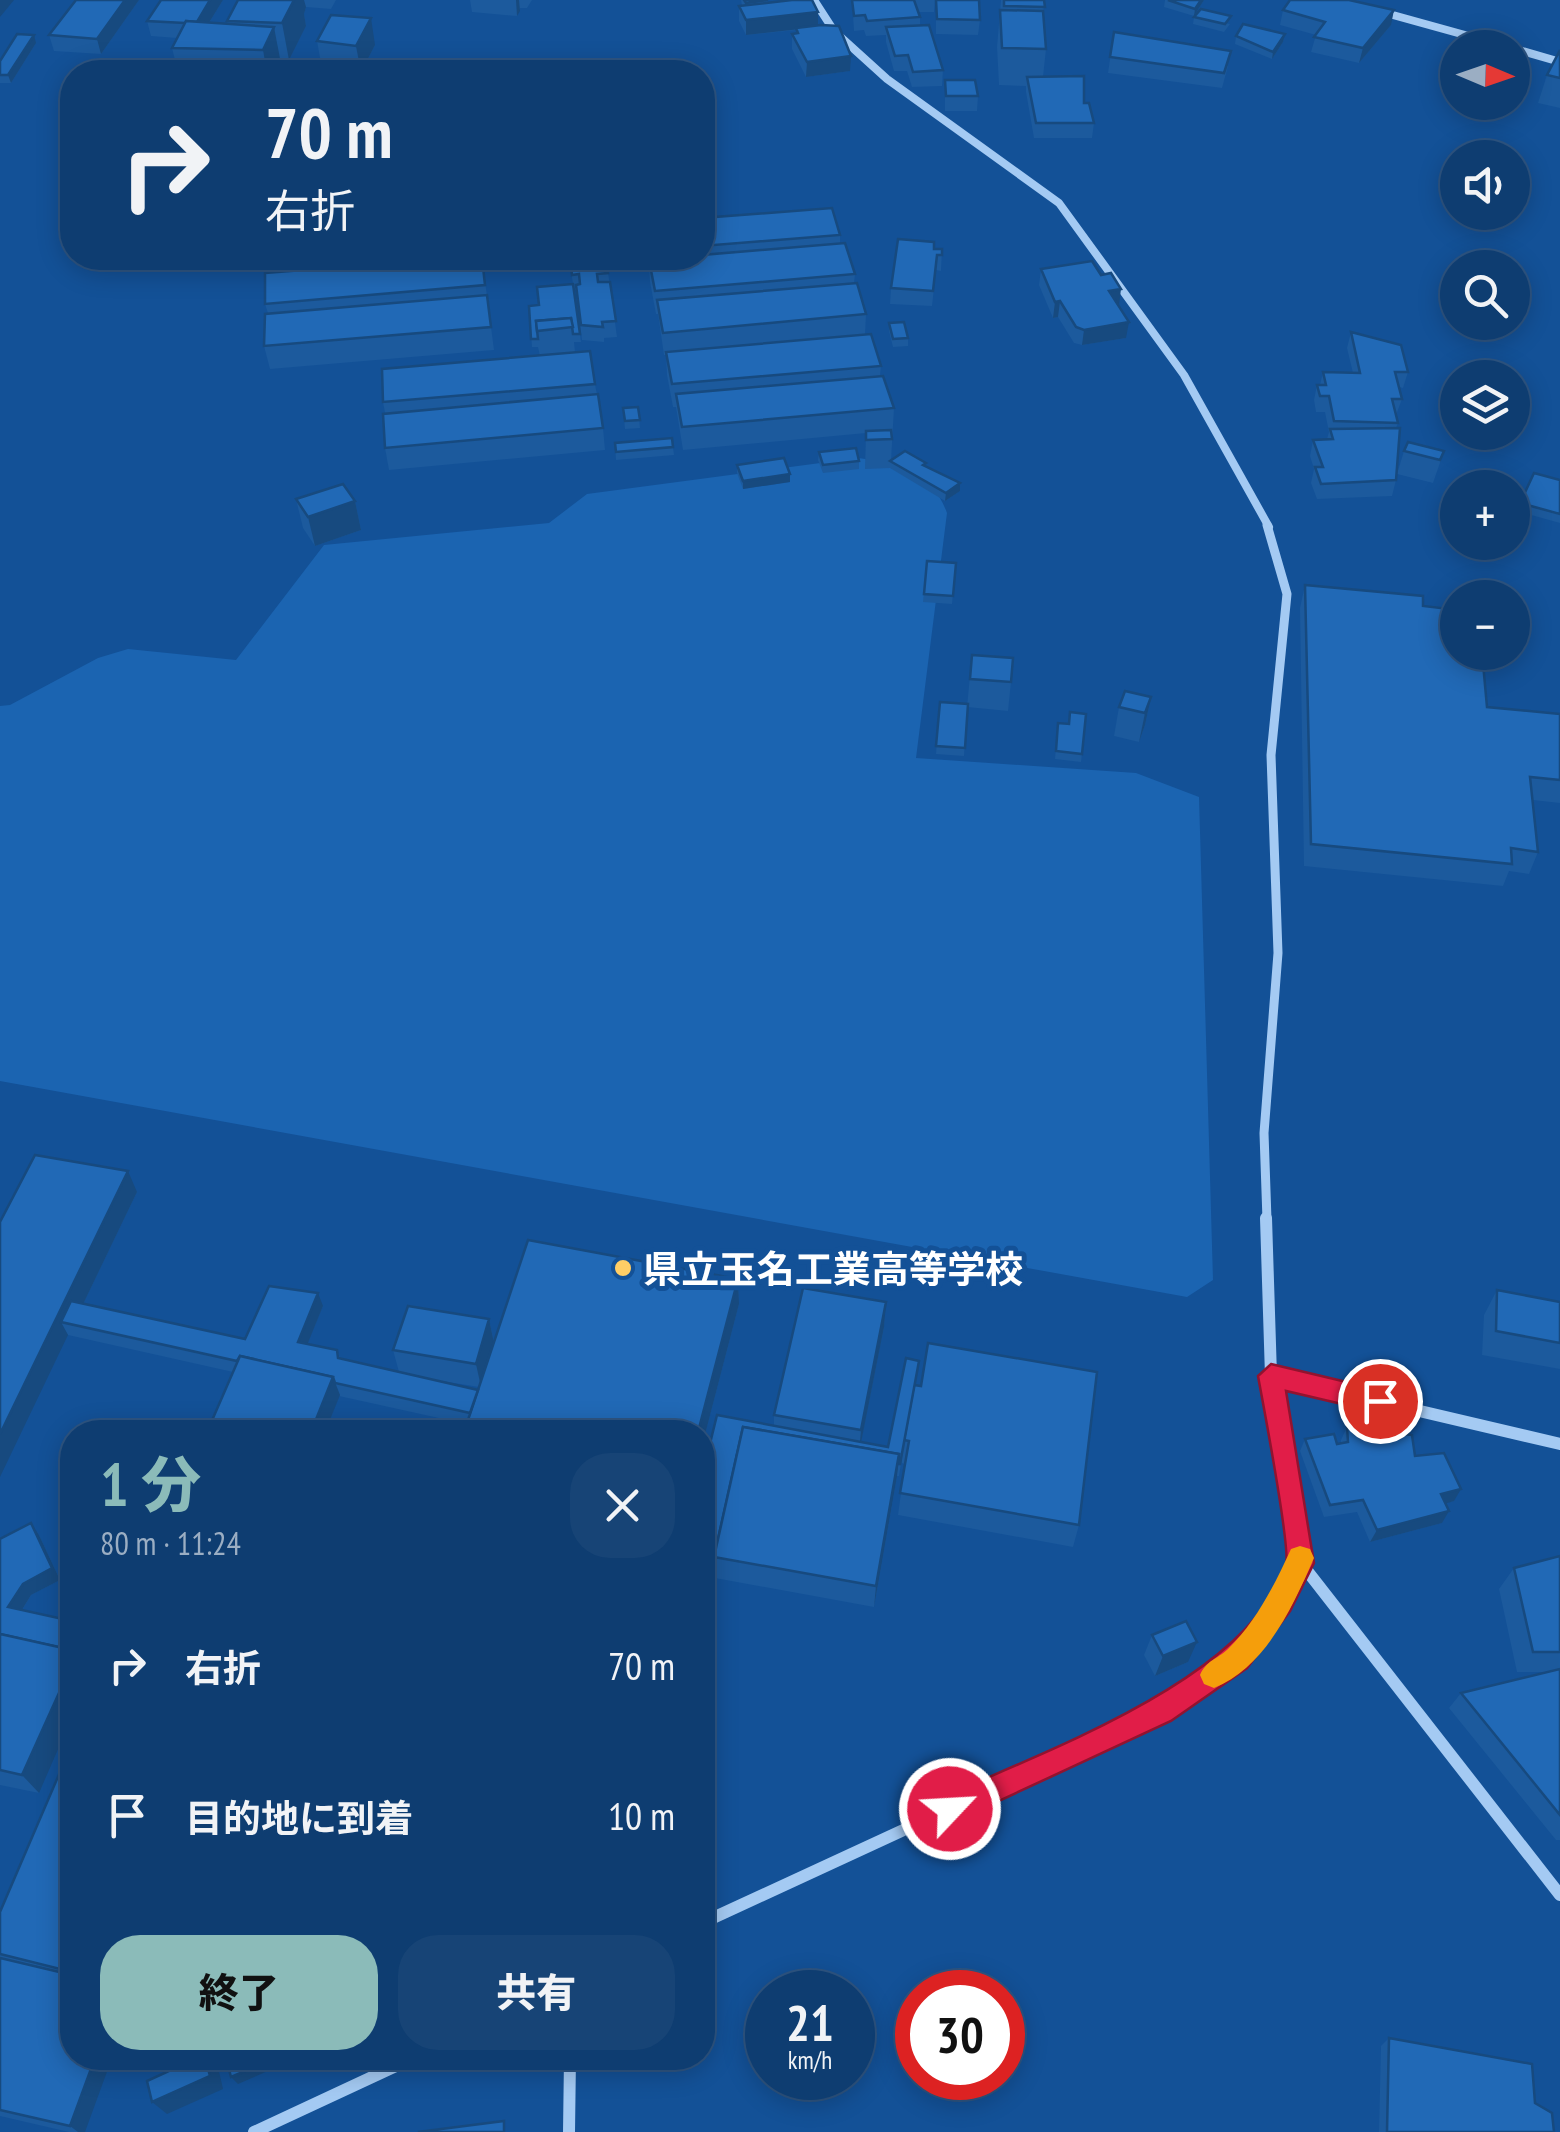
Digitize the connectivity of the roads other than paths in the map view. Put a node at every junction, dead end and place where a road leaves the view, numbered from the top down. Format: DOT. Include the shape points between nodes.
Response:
graph roads {
  1 [pos="814,0"];
  2 [pos="1364,8"];
  3 [pos="1445,30"];
  4 [pos="1530,53"];
  5 [pos="1560,62"];
  6 [pos="1271,1376"];
  7 [pos="1560,1444"];
  8 [pos="1301,1563"];
  9 [pos="1560,1895"];
  10 [pos="715,1917"];
  11 [pos="387,2070"];
  12 [pos="570,2070"];
  13 [pos="254,2132"];
  14 [pos="568,2132"];
  1 -- 6 [label="street" via="834,31 887,78 1059,203 1184,375 1274,538 1288,594 1271,755 1278,953 1264,1134"];
  2 -- 3 [label="street"];
  4 -- 5 [label="street"];
  6 -- 7 [label="street"];
  6 -- 8 [label="street"];
  8 -- 9 [label="street"];
  8 -- 10 [label="street" via="1238,1658 1161,1712"];
  11 -- 13 [label="street"];
  12 -- 14 [label="street"];
}
